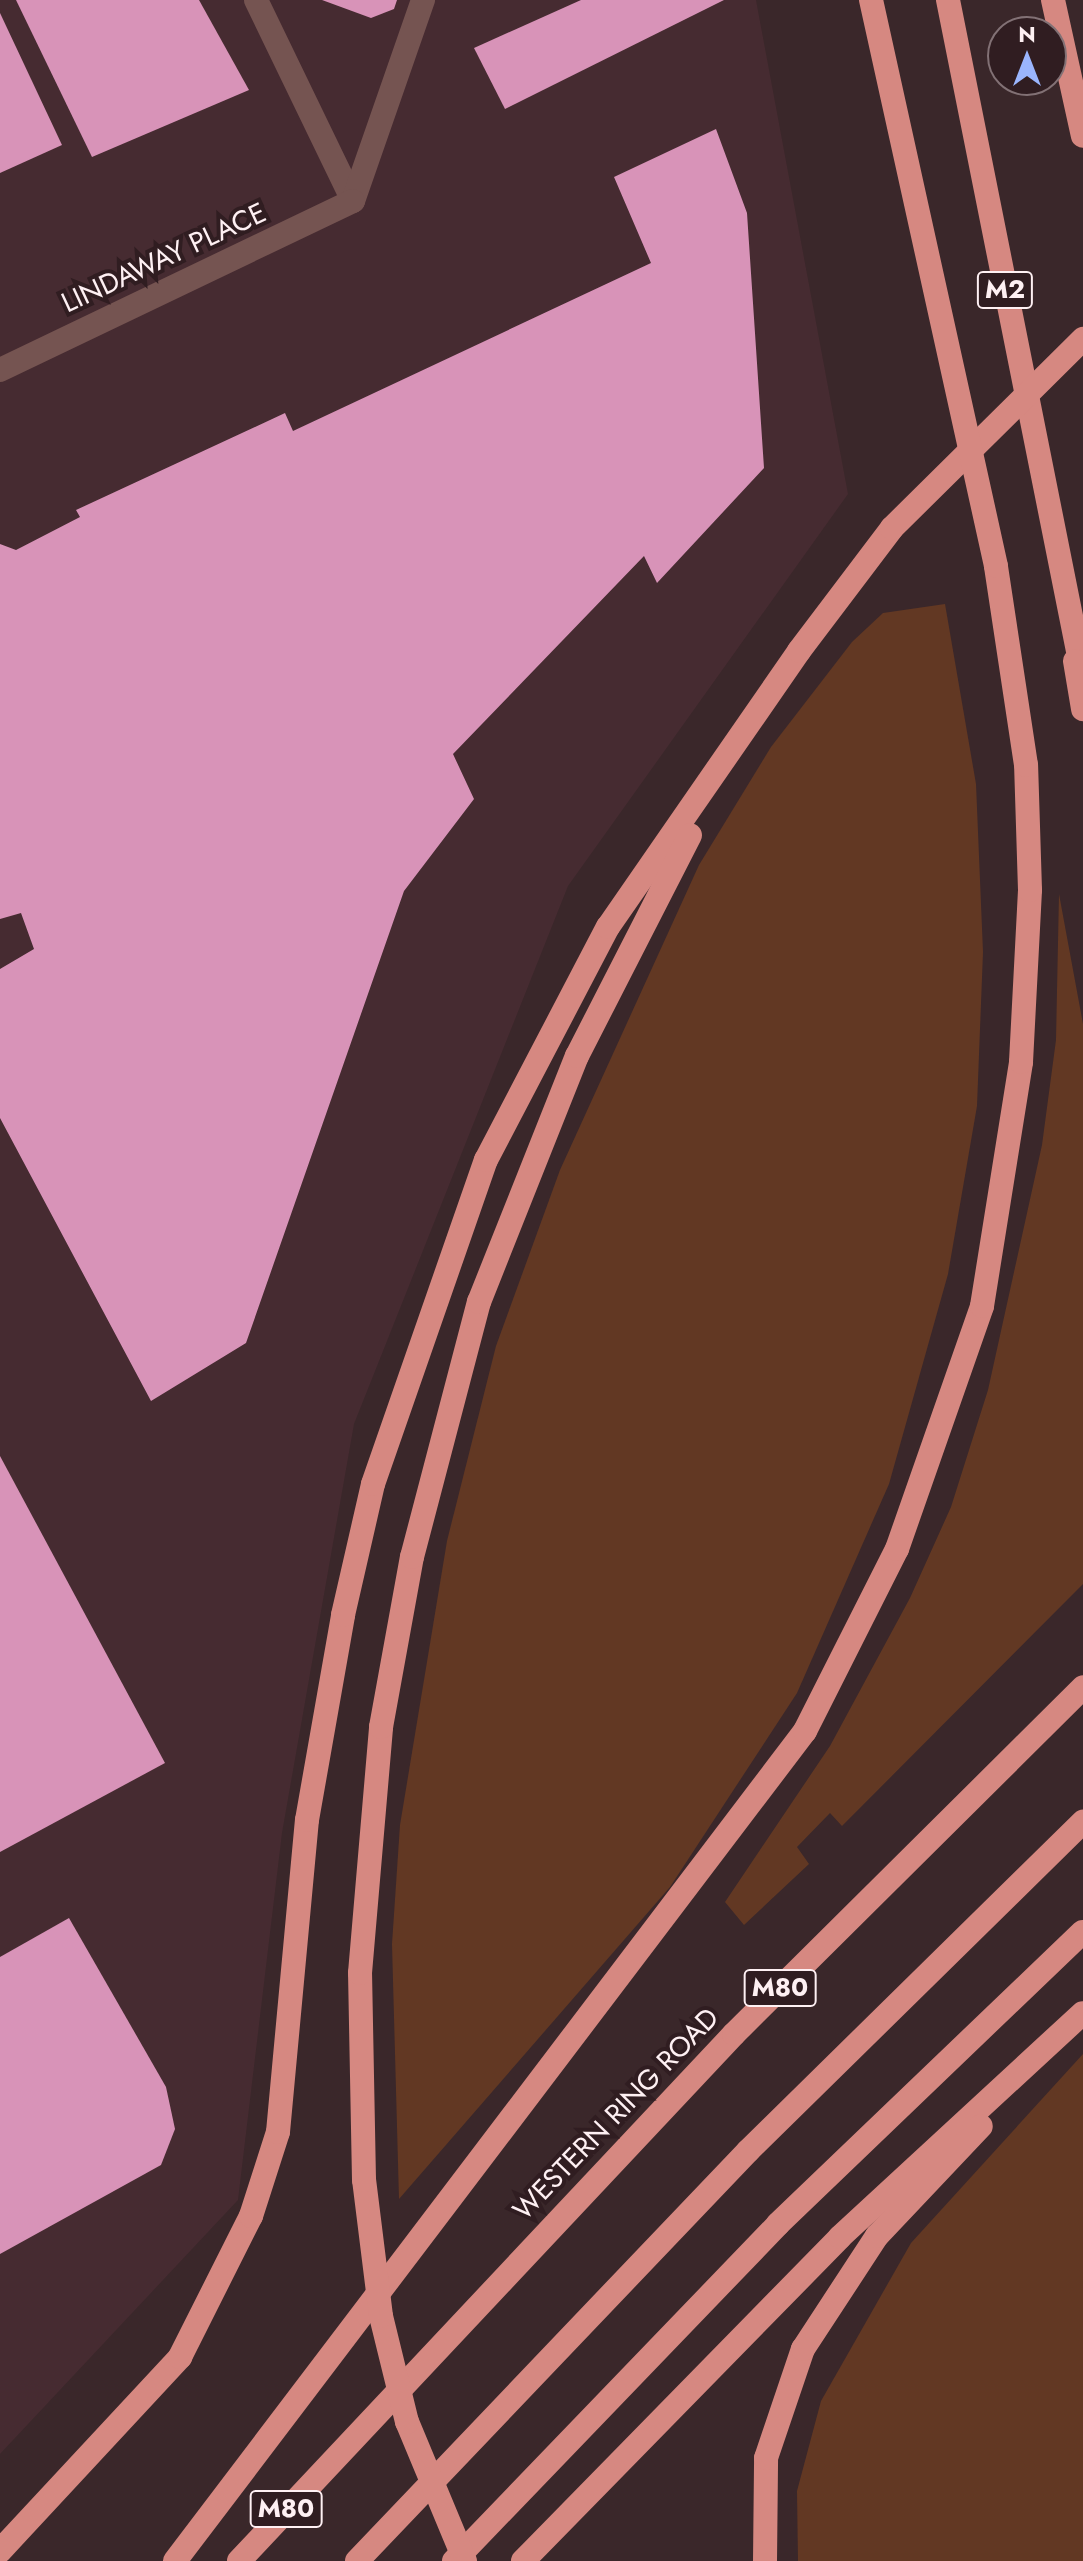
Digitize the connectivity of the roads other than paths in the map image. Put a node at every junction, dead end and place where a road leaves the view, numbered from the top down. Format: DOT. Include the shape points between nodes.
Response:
graph roads {
  1 [pos="256,0"];
  2 [pos="423,0"];
  3 [pos="871,0"];
  4 [pos="948,0"];
  5 [pos="1053,0"];
  6 [pos="1083,136"];
  7 [pos="353,201"];
  8 [pos="1083,339"];
  9 [pos="0,370"];
  10 [pos="1062,580"];
  11 [pos="1083,676"];
  12 [pos="1083,709"];
  13 [pos="742,737"];
  14 [pos="1083,1687"];
  15 [pos="1083,1822"];
  16 [pos="1083,1932"];
  17 [pos="1083,2013"];
  18 [pos="1083,2022"];
  19 [pos="0,2551"];
  20 [pos="175,2561"];
  21 [pos="239,2561"];
  22 [pos="357,2561"];
  23 [pos="454,2561"];
  24 [pos="465,2561"];
  25 [pos="523,2561"];
  26 [pos="765,2561"];
  1 -- 7 [label="street"];
  2 -- 7 [label="street"];
  3 -- 20 [label="highway" via="1021,708 1028,970 998,1237 932,1461 867,1615 805,1731 459,2194"];
  4 -- 10 [label="highway, M2"];
  5 -- 6 [label="highway"];
  7 -- 9 [label="street, LINDAWAY PLACE"];
  8 -- 13 [label="highway" via="892,528"];
  10 -- 11 [label="highway, M2"];
  10 -- 12 [label="highway"];
  13 -- 19 [label="highway" via="608,927 486,1160 424,1328 373,1484 343,1615 307,1820 278,2132 251,2216 180,2357"];
  13 -- 24 [label="highway" via="624,960 518,1196 479,1302 412,1557 381,1727 360,1973 364,2180 381,2316 407,2422"];
  14 -- 21 [label="highway, WESTERN RING ROAD / M80" via="483,2296"];
  15 -- 22 [label="highway" via="507,2397"];
  16 -- 23 [label="highway" via="778,2224"];
  17 -- 25 [label="highway" via="840,2237"];
  18 -- 26 [label="highway" via="915,2193 822,2314 775,2421 766,2458"];
}
